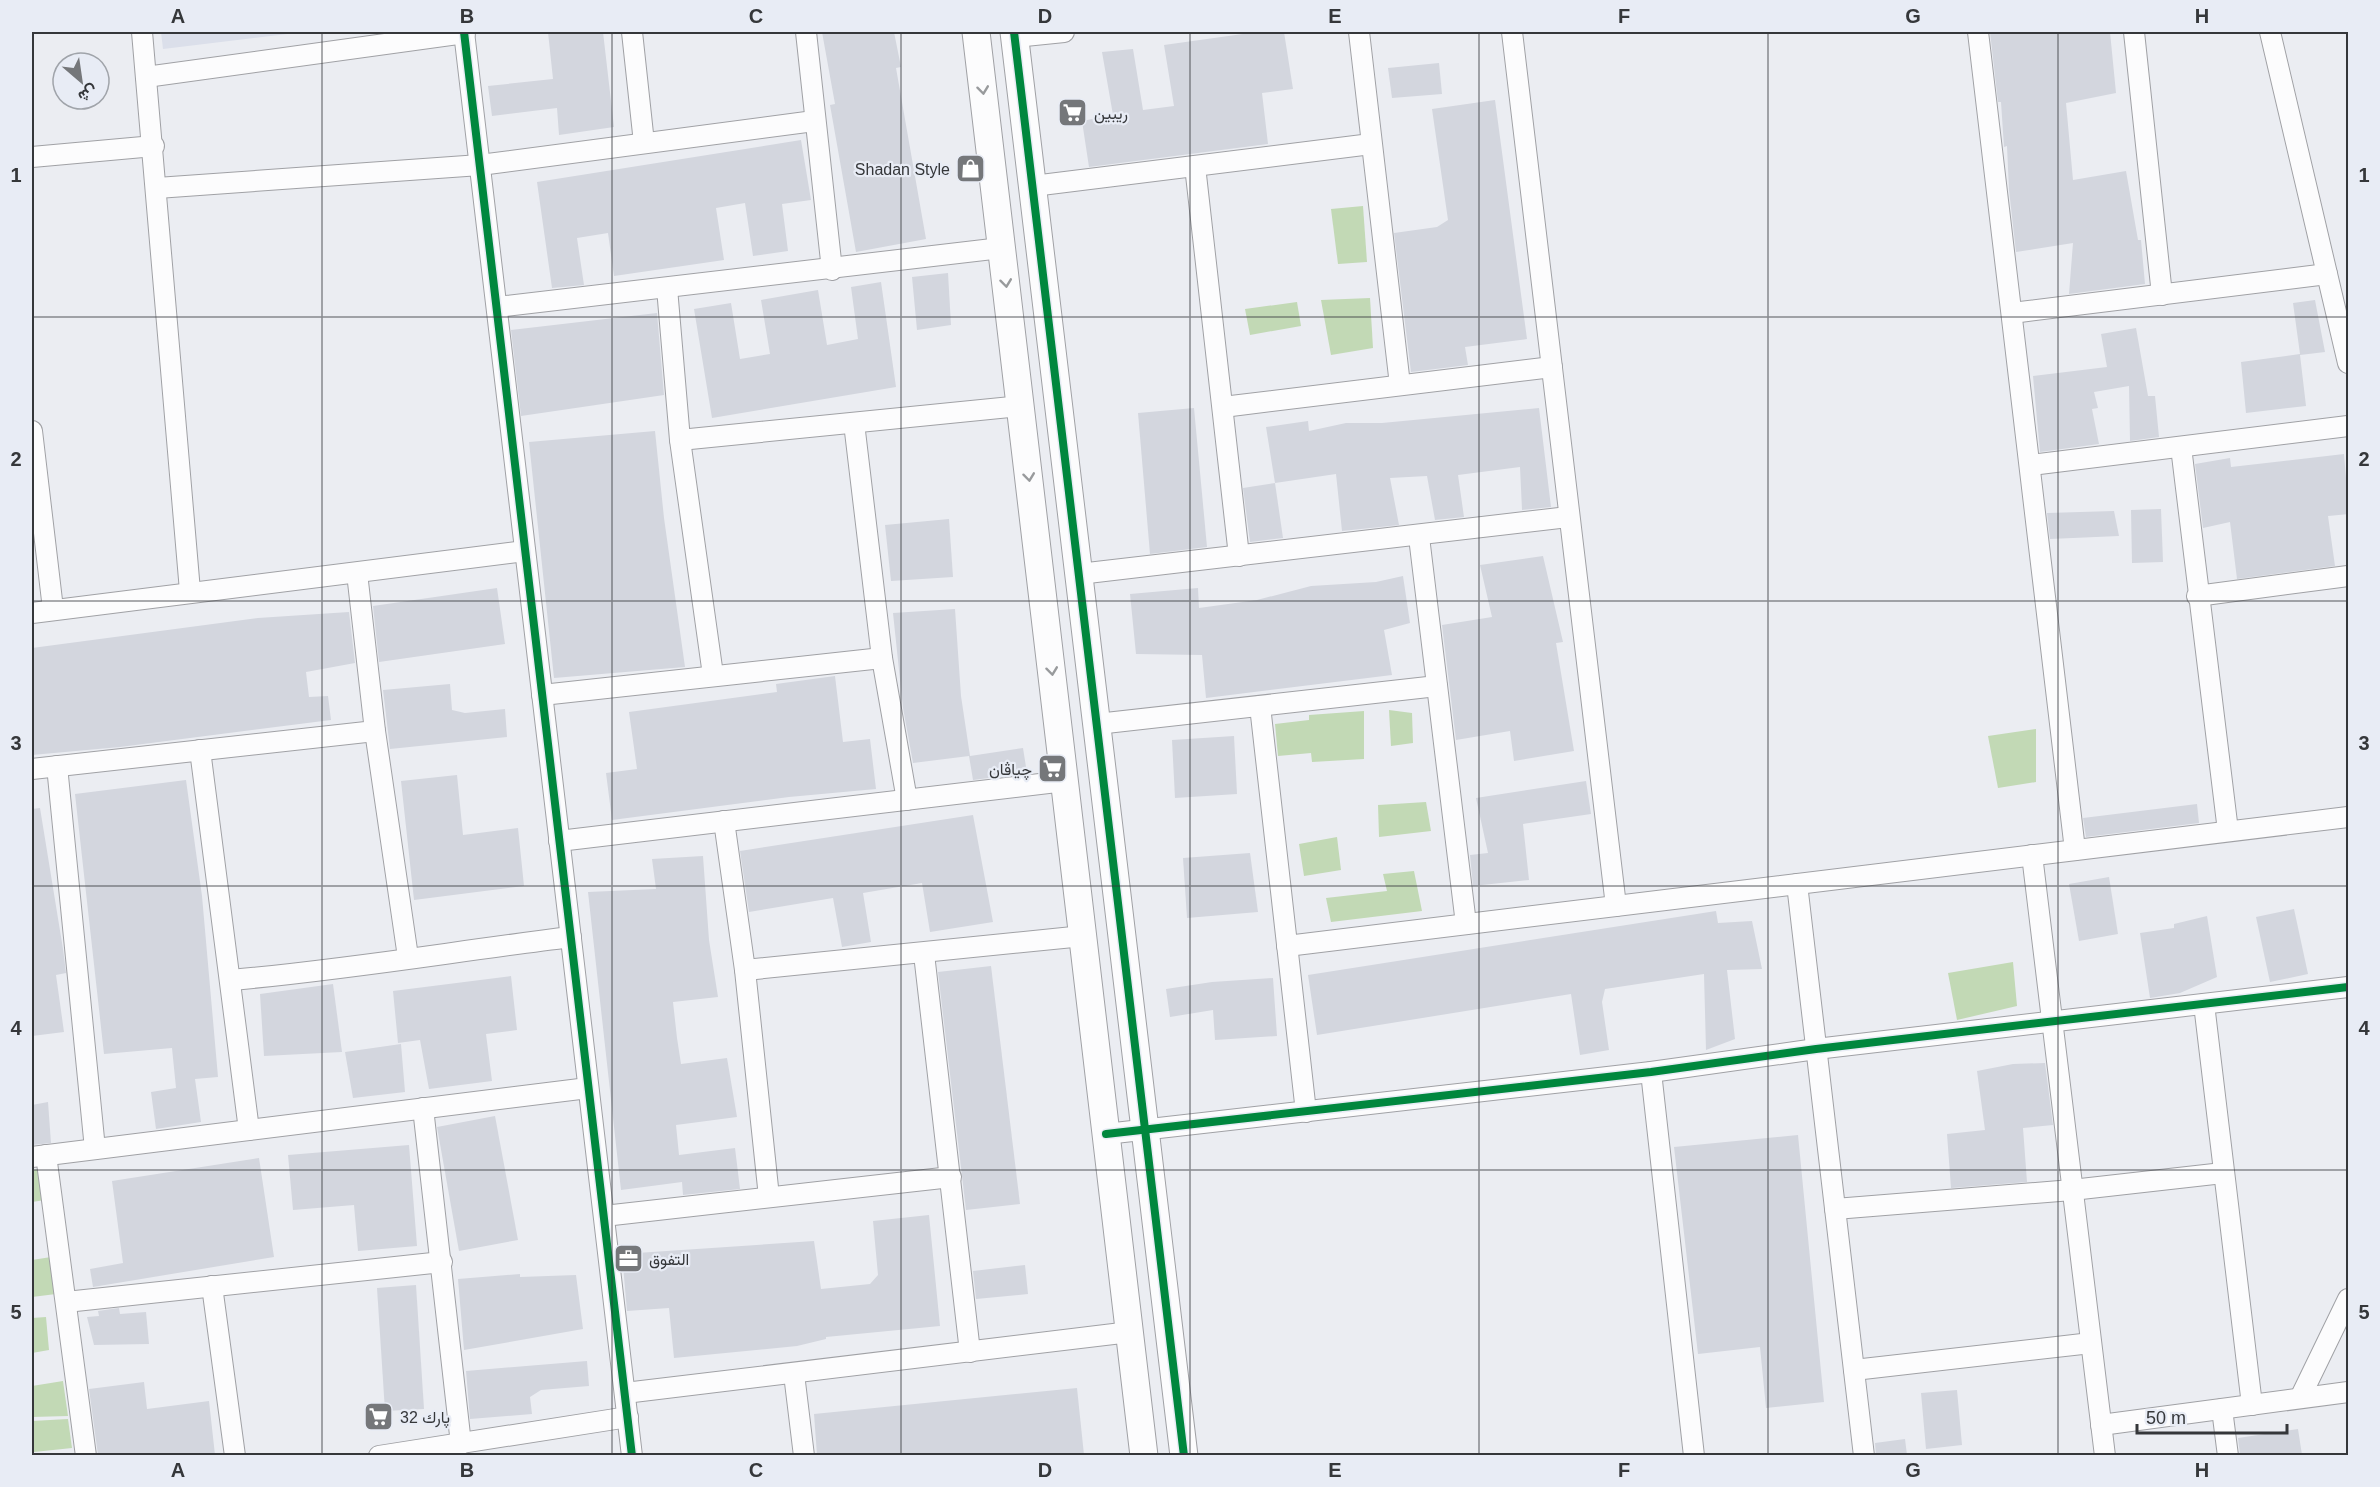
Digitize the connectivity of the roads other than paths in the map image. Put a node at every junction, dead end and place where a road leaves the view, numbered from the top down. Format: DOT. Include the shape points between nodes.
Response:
graph roads {
  1 [pos="142,32"];
  2 [pos="465,32"];
  3 [pos="632,32"];
  4 [pos="806,32"];
  5 [pos="976,32"];
  6 [pos="1064,32"];
  7 [pos="1359,32"];
  8 [pos="1512,32"];
  9 [pos="1978,32"];
  10 [pos="2134,32"];
  11 [pos="2270,32"];
  12 [pos="1015,34"];
  13 [pos="146,76"];
  14 [pos="814,121"];
  15 [pos="644,143"];
  16 [pos="1371,144"];
  17 [pos="154,146"];
  18 [pos="32,157"];
  19 [pos="480,165"];
  20 [pos="1195,166"];
  21 [pos="1033,186"];
  22 [pos="157,188"];
  23 [pos="1001,248"];
  24 [pos="832,270"];
  25 [pos="2327,274"];
  26 [pos="667,288"];
  27 [pos="2340,293"];
  28 [pos="2162,295"];
  29 [pos="497,308"];
  30 [pos="2012,313"];
  31 [pos="1048,314"];
  32 [pos="1010,320"];
  33 [pos="2349,363"];
  34 [pos="1551,367"];
  35 [pos="1400,385"];
  36 [pos="1020,406"];
  37 [pos="1222,407"];
  38 [pos="854,423"];
  39 [pos="2349,426"];
  40 [pos="32,431"];
  41 [pos="680,440"];
  42 [pos="2181,447"];
  43 [pos="2031,465"];
  44 [pos="1568,517"];
  45 [pos="1419,537"];
  46 [pos="525,551"];
  47 [pos="1239,556"];
  48 [pos="357,573"];
  49 [pos="1079,574"];
  50 [pos="2349,576"];
  51 [pos="190,591"];
  52 [pos="2197,596"];
  53 [pos="53,609"];
  54 [pos="32,613"];
  55 [pos="882,658"];
  56 [pos="713,675"];
  57 [pos="1437,686"];
  58 [pos="542,694"];
  59 [pos="1260,706"];
  60 [pos="1097,724"];
  61 [pos="375,730"];
  62 [pos="200,750"];
  63 [pos="57,766"];
  64 [pos="32,769"];
  65 [pos="1065,781"];
  66 [pos="907,800"];
  67 [pos="2349,817"];
  68 [pos="724,821"];
  69 [pos="2228,831"];
  70 [pos="559,841"];
  71 [pos="2075,850"];
  72 [pos="2032,855"];
  73 [pos="1797,884"];
  74 [pos="1616,906"];
  75 [pos="1466,924"];
  76 [pos="1083,936"];
  77 [pos="571,937"];
  78 [pos="1287,946"];
  79 [pos="924,954"];
  80 [pos="408,957"];
  81 [pos="745,970"];
  82 [pos="231,980"];
  83 [pos="2349,987"];
  84 [pos="2204,1004"];
  85 [pos="2053,1022"];
  86 [pos="1816,1049"];
  87 [pos="1651,1072"];
  88 [pos="588,1088"];
  89 [pos="423,1108"];
  90 [pos="1306,1112"];
  91 [pos="249,1130"];
  92 [pos="1146,1130"];
  93 [pos="1106,1134"];
  94 [pos="95,1149"];
  95 [pos="39,1156"];
  96 [pos="2223,1173"];
  97 [pos="951,1177"];
  98 [pos="2072,1190"];
  99 [pos="770,1197"];
  100 [pos="1835,1209"];
  101 [pos="604,1216"];
  102 [pos="442,1263"];
  103 [pos="212,1286"];
  104 [pos="2349,1299"];
  105 [pos="66,1302"];
  106 [pos="1130,1332"];
  107 [pos="2091,1343"];
  108 [pos="970,1352"];
  109 [pos="1854,1370"];
  110 [pos="794,1374"];
  111 [pos="2349,1392"];
  112 [pos="625,1393"];
  113 [pos="2300,1398"];
  114 [pos="2252,1405"];
  115 [pos="2222,1409"];
  116 [pos="628,1418"];
  117 [pos="2101,1425"];
  118 [pos="461,1444"];
  119 [pos="86,1455"];
  120 [pos="235,1455"];
  121 [pos="379,1455"];
  122 [pos="632,1455"];
  123 [pos="804,1455"];
  124 [pos="1144,1455"];
  125 [pos="1184,1455"];
  126 [pos="1694,1455"];
  127 [pos="1864,1455"];
  128 [pos="2105,1455"];
  129 [pos="2228,1455"];
  1 -- 13 [label="street"];
  2 -- 13 [label="street"];
  2 -- 19 [label="street"];
  3 -- 15 [label="street"];
  4 -- 14 [label="street"];
  5 -- 23 [label="street, one-way"];
  6 -- 12 [label="street"];
  7 -- 16 [label="street"];
  8 -- 34 [label="street"];
  9 -- 30 [label="street"];
  10 -- 28 [label="street"];
  11 -- 25 [label="street"];
  12 -- 21 [label="street"];
  13 -- 17 [label="street"];
  14 -- 15 [label="street"];
  14 -- 24 [label="street"];
  15 -- 19 [label="street"];
  16 -- 20 [label="street"];
  16 -- 35 [label="street"];
  17 -- 18 [label="street"];
  17 -- 22 [label="street"];
  19 -- 22 [label="street"];
  19 -- 29 [label="street"];
  20 -- 21 [label="street"];
  20 -- 37 [label="street"];
  21 -- 31 [label="street"];
  22 -- 51 [label="street"];
  23 -- 24 [label="street"];
  23 -- 32 [label="street, one-way"];
  24 -- 26 [label="street"];
  25 -- 27 [label="street"];
  25 -- 28 [label="street"];
  26 -- 29 [label="street"];
  26 -- 41 [label="street"];
  27 -- 33 [label="street"];
  28 -- 30 [label="street"];
  29 -- 46 [label="street"];
  30 -- 43 [label="street"];
  31 -- 32 [label="street"];
  31 -- 49 [label="street"];
  32 -- 36 [label="street"];
  34 -- 35 [label="street"];
  34 -- 44 [label="street"];
  35 -- 37 [label="street"];
  36 -- 38 [label="street"];
  36 -- 65 [label="street, one-way"];
  37 -- 47 [label="street"];
  38 -- 41 [label="street"];
  38 -- 55 [label="street"];
  39 -- 42 [label="street"];
  40 -- 53 [label="street"];
  41 -- 56 [label="street"];
  42 -- 43 [label="street"];
  42 -- 52 [label="street"];
  43 -- 71 [label="street"];
  44 -- 45 [label="street"];
  44 -- 74 [label="street"];
  45 -- 47 [label="street"];
  45 -- 57 [label="street"];
  46 -- 48 [label="street"];
  46 -- 58 [label="street"];
  47 -- 49 [label="street"];
  48 -- 51 [label="street"];
  48 -- 61 [label="street"];
  49 -- 60 [label="street"];
  50 -- 52 [label="street"];
  51 -- 53 [label="street"];
  52 -- 69 [label="street"];
  53 -- 54 [label="street"];
  55 -- 56 [label="street"];
  55 -- 66 [label="street"];
  56 -- 58 [label="street"];
  57 -- 59 [label="street"];
  57 -- 75 [label="street"];
  58 -- 70 [label="street"];
  59 -- 60 [label="street"];
  59 -- 78 [label="street"];
  60 -- 92 [label="street"];
  61 -- 62 [label="street"];
  61 -- 80 [label="street"];
  62 -- 63 [label="street"];
  62 -- 82 [label="street"];
  63 -- 64 [label="street"];
  63 -- 94 [label="street"];
  65 -- 66 [label="street"];
  65 -- 76 [label="street"];
  66 -- 68 [label="street"];
  67 -- 69 [label="street"];
  68 -- 70 [label="street"];
  68 -- 81 [label="street"];
  69 -- 71 [label="street"];
  70 -- 77 [label="street"];
  71 -- 72 [label="street"];
  72 -- 73 [label="street"];
  72 -- 85 [label="street"];
  73 -- 74 [label="street"];
  73 -- 86 [label="street"];
  74 -- 75 [label="street"];
  75 -- 78 [label="street"];
  76 -- 79 [label="street"];
  76 -- 93 [label="street"];
  77 -- 80 [label="street"];
  77 -- 88 [label="street"];
  78 -- 90 [label="street"];
  79 -- 81 [label="street"];
  79 -- 97 [label="street"];
  80 -- 82 [label="street" via="322,972"];
  81 -- 99 [label="street"];
  82 -- 91 [label="street"];
  83 -- 84 [label="street"];
  84 -- 85 [label="street"];
  84 -- 96 [label="street"];
  85 -- 86 [label="street"];
  85 -- 98 [label="street"];
  86 -- 87 [label="street"];
  86 -- 100 [label="street"];
  87 -- 90 [label="street"];
  87 -- 126 [label="street"];
  88 -- 89 [label="street"];
  88 -- 101 [label="street"];
  89 -- 91 [label="street"];
  89 -- 102 [label="street"];
  90 -- 92 [label="street"];
  91 -- 94 [label="street"];
  92 -- 93 [label="street"];
  92 -- 125 [label="street"];
  93 -- 106 [label="street"];
  94 -- 95 [label="street"];
  95 -- 105 [label="street"];
  96 -- 98 [label="street"];
  96 -- 114 [label="street"];
  97 -- 99 [label="street"];
  97 -- 108 [label="street"];
  98 -- 100 [label="street"];
  98 -- 107 [label="street"];
  99 -- 101 [label="street"];
  100 -- 109 [label="street"];
  101 -- 112 [label="street"];
  102 -- 103 [label="street"];
  102 -- 118 [label="street"];
  103 -- 105 [label="street"];
  103 -- 120 [label="street"];
  104 -- 113 [label="street"];
  105 -- 119 [label="street"];
  106 -- 108 [label="street"];
  106 -- 124 [label="street"];
  107 -- 109 [label="street"];
  107 -- 117 [label="street"];
  108 -- 110 [label="street"];
  109 -- 127 [label="street"];
  110 -- 112 [label="street"];
  110 -- 123 [label="street"];
  111 -- 113 [label="street"];
  112 -- 116 [label="street"];
  113 -- 114 [label="street"];
  114 -- 115 [label="street"];
  115 -- 117 [label="street"];
  115 -- 129 [label="street"];
  116 -- 118 [label="street"];
  116 -- 122 [label="street"];
  117 -- 128 [label="street"];
  118 -- 121 [label="street"];
}
